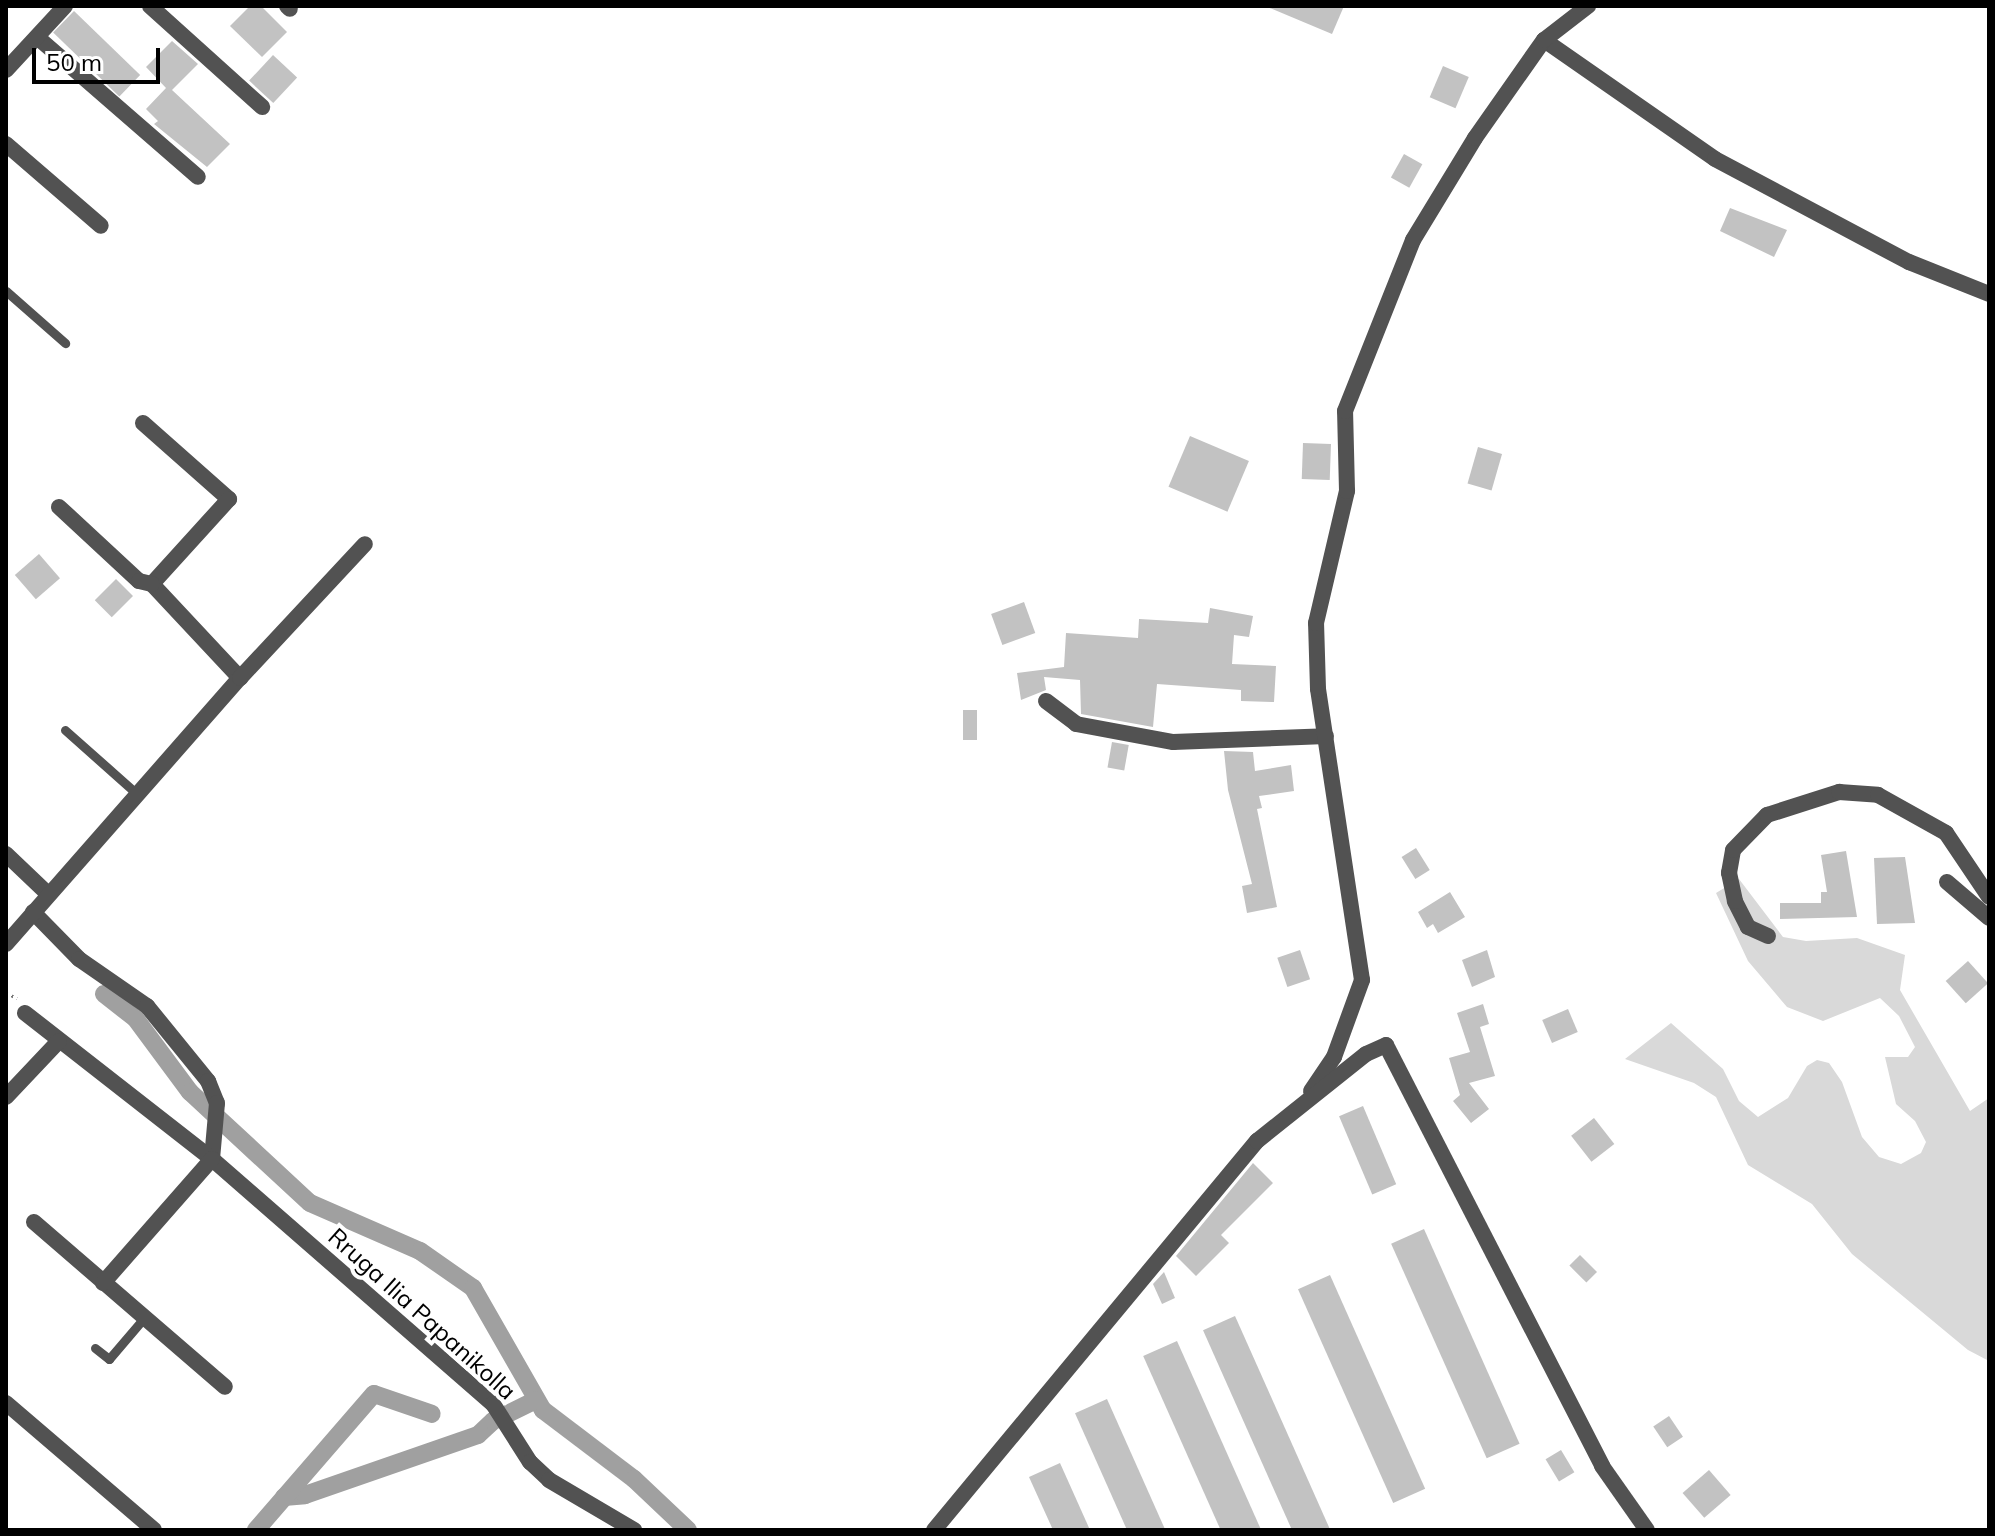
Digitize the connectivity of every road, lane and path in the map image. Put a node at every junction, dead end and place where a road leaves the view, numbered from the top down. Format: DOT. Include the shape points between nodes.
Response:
graph roads {
  1 [pos="65,6"];
  2 [pos="150,6"];
  3 [pos="1588,6"];
  4 [pos="37,37"];
  5 [pos="1544,40"];
  6 [pos="6,70"];
  7 [pos="262,107"];
  8 [pos="6,144"];
  9 [pos="198,177"];
  10 [pos="101,226"];
  11 [pos="6,291"];
  12 [pos="1989,294"];
  13 [pos="65,343"];
  14 [pos="143,423"];
  15 [pos="59,507"];
  16 [pos="365,544"];
  17 [pos="152,584"];
  18 [pos="240,678"];
  19 [pos="1046,701"];
  20 [pos="65,730"];
  21 [pos="1326,736"];
  22 [pos="136,793"];
  23 [pos="6,854"];
  24 [pos="1947,882"];
  25 [pos="48,894"];
  26 [pos="1989,897"];
  27 [pos="33,912"];
  28 [pos="1989,918"];
  29 [pos="1768,936"];
  30 [pos="6,944"];
  31 [pos="25,1013"];
  32 [pos="59,1041"];
  33 [pos="6,1097"];
  34 [pos="1300,1106"];
  35 [pos="212,1152"];
  36 [pos="34,1222"];
  37 [pos="103,1283"];
  38 [pos="144,1318"];
  39 [pos="95,1348"];
  40 [pos="225,1387"];
  41 [pos="6,1403"];
  42 [pos="154,1530"];
  43 [pos="634,1530"];
  44 [pos="934,1530"];
  45 [pos="1647,1530"];
  1 -- 4 [label="street"];
  2 -- 7 [label="street"];
  3 -- 5 [label="street"];
  4 -- 6 [label="street"];
  4 -- 9 [label="street"];
  5 -- 12 [label="street" via="1715,159 1909,262"];
  5 -- 21 [label="street" via="1475,138 1413,240 1355,376 1345,411 1347,491 1316,623"];
  8 -- 10 [label="street"];
  11 -- 13 [label="lane"];
  14 -- 17 [label="street" via="229,499"];
  15 -- 17 [label="street" via="139,581"];
  16 -- 18 [label="street"];
  17 -- 18 [label="street"];
  18 -- 22 [label="street"];
  19 -- 21 [label="street" via="1076,724 1173,742"];
  20 -- 22 [label="lane"];
  21 -- 34 [label="street" via="1362,980 1334,1057"];
  22 -- 25 [label="street"];
  23 -- 25 [label="street"];
  24 -- 28 [label="street"];
  25 -- 27 [label="street"];
  26 -- 29 [label="street" via="1946,833 1878,795 1839,792 1767,815 1733,850 1729,873 1735,901 1748,927"];
  27 -- 30 [label="street"];
  27 -- 35 [label="street" via="79,959 157,1016 208,1081 217,1103"];
  31 -- 32 [label="street, Rruga Ilia Papanikolla"];
  32 -- 33 [label="street"];
  32 -- 35 [label="street, Rruga Ilia Papanikolla"];
  34 -- 44 [label="street" via="1257,1141 1219,1184"];
  34 -- 45 [label="street" via="1366,1054 1386,1045 1602,1466"];
  35 -- 37 [label="street"];
  35 -- 43 [label="street, Rruga Ilia Papanikolla" via="493,1404 530,1462 549,1480"];
  36 -- 37 [label="street"];
  37 -- 38 [label="street"];
  38 -- 39 [label="lane" via="109,1359"];
  38 -- 40 [label="street"];
  41 -- 42 [label="street"];
}
